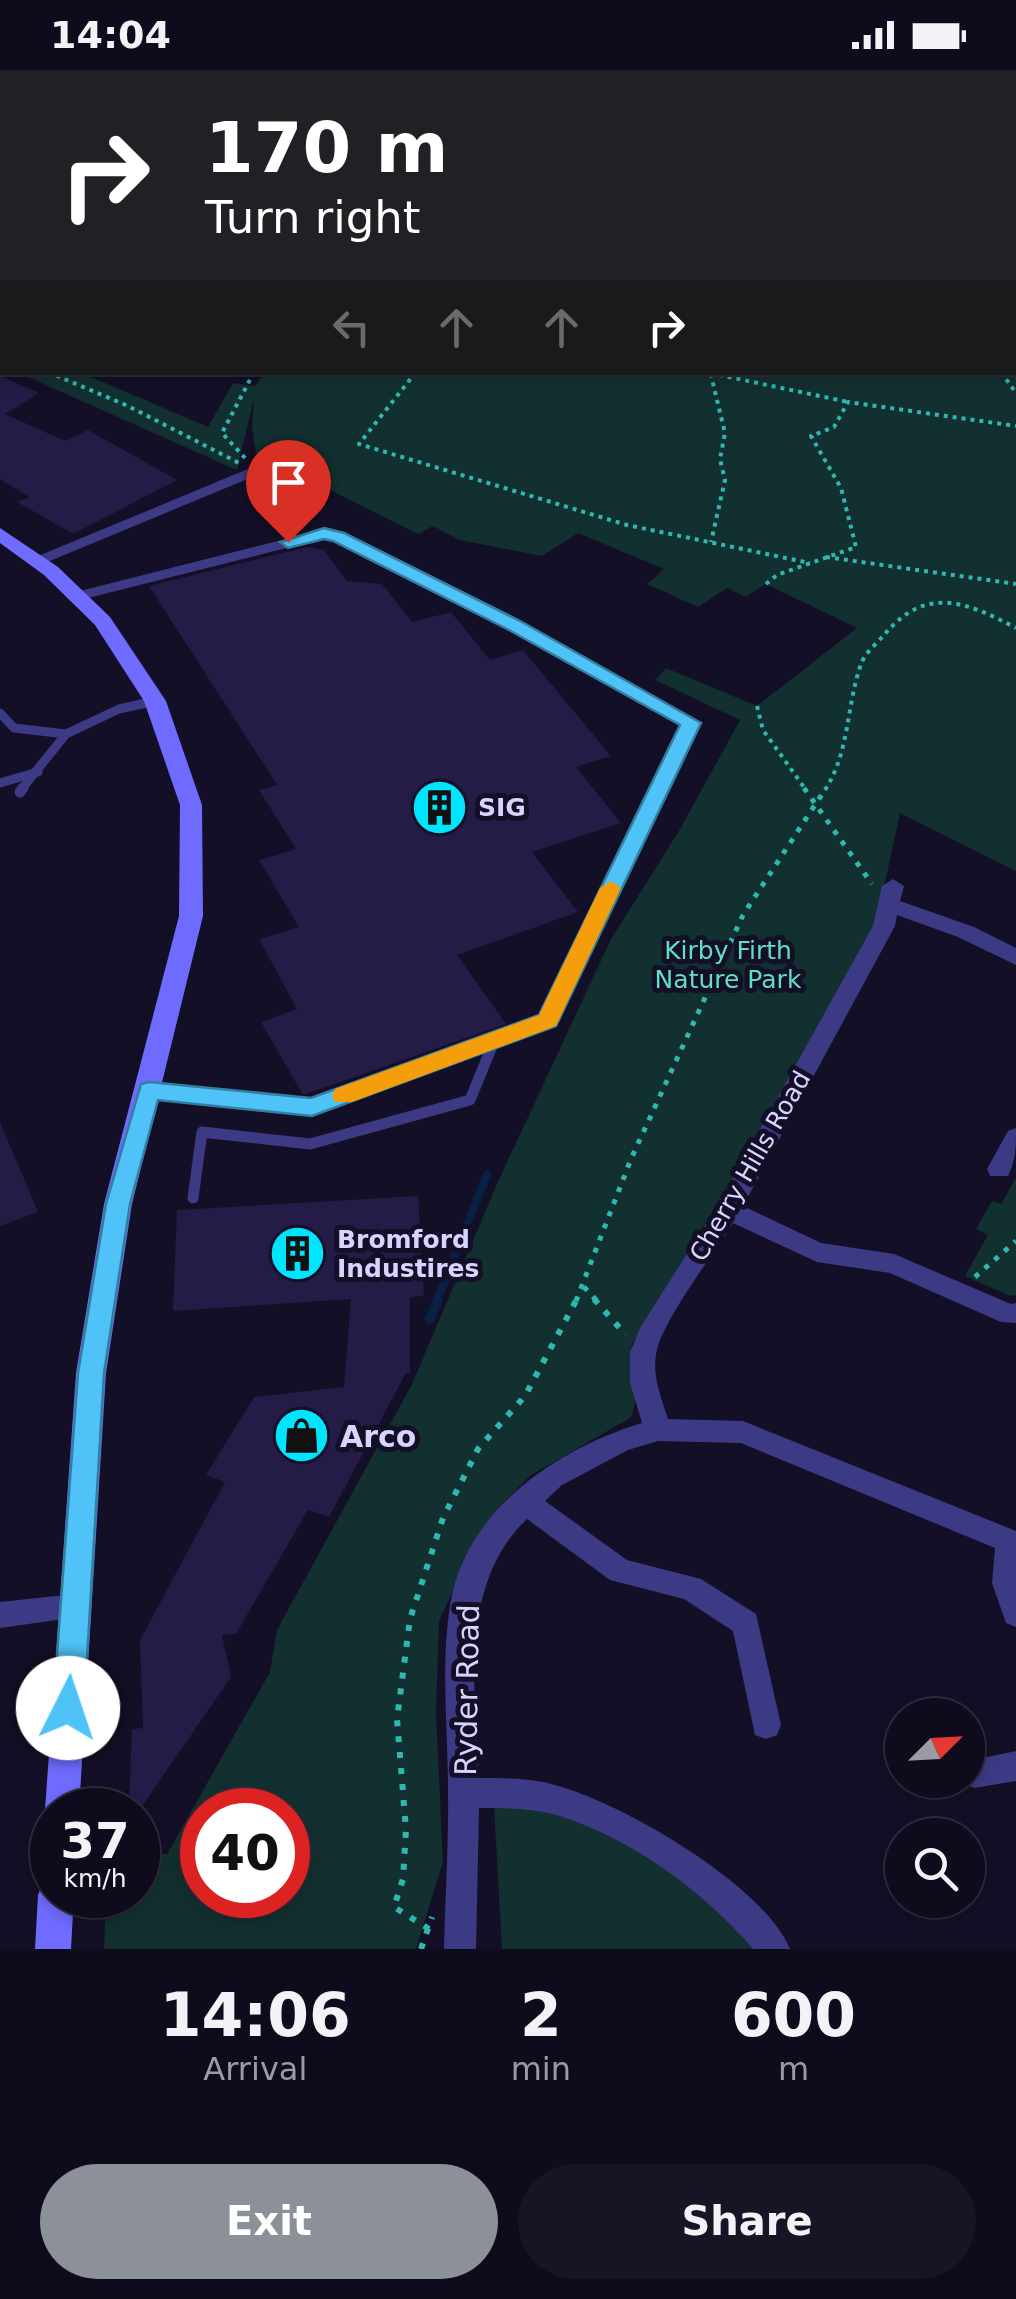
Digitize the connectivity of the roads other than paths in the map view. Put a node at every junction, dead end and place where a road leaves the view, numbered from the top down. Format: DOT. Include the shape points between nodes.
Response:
graph roads {
  1 [pos="255,471"];
  2 [pos="0,534"];
  3 [pos="38,561"];
  4 [pos="78,596"];
  5 [pos="155,701"];
  6 [pos="1,715"];
  7 [pos="66,734"];
  8 [pos="38,772"];
  9 [pos="0,783"];
  10 [pos="20,792"];
  11 [pos="1016,958"];
  12 [pos="495,1040"];
  13 [pos="149,1090"];
  14 [pos="1016,1137"];
  15 [pos="999,1170"];
  16 [pos="193,1198"];
  17 [pos="728,1210"];
  18 [pos="1016,1314"];
  19 [pos="658,1430"];
  20 [pos="525,1502"];
  21 [pos="1013,1544"];
  22 [pos="75,1607"];
  23 [pos="1016,1614"];
  24 [pos="0,1615"];
  25 [pos="766,1726"];
  26 [pos="1016,1766"];
  27 [pos="985,1771"];
  28 [pos="63,1788"];
  29 [pos="464,1794"];
  30 [pos="54,1918"];
  31 [pos="52,1949"];
  32 [pos="460,1949"];
  33 [pos="774,1949"];
  1 -- 3 [label="lane"];
  2 -- 3 [label="street"];
  3 -- 4 [label="street"];
  4 -- 5 [label="street" via="103,621"];
  4 -- 12 [label="lane" via="324,534 516,626 691,723 548,1020"];
  5 -- 7 [label="lane" via="119,709"];
  5 -- 13 [label="street" via="191,806 191,916"];
  6 -- 7 [label="lane" via="14,728"];
  7 -- 8 [label="lane"];
  8 -- 9 [label="lane"];
  8 -- 10 [label="lane"];
  11 -- 17 [label="street, Cherry Hills Road" via="891,894 884,926"];
  12 -- 13 [label="lane" via="312,1107"];
  12 -- 16 [label="lane" via="470,1100 310,1144 202,1132"];
  13 -- 22 [label="street" via="118,1204 91,1373"];
  14 -- 15 [label="street"];
  17 -- 18 [label="street" via="817,1252 894,1264"];
  17 -- 19 [label="street, Cherry Hills Road" via="642,1352 643,1383"];
  19 -- 20 [label="street, Ryder Road" via="584,1458"];
  19 -- 21 [label="street, Ryder Road" via="744,1432"];
  20 -- 25 [label="street" via="620,1571 692,1588 746,1623"];
  20 -- 29 [label="street, Ryder Road" via="482,1552 466,1598 460,1683"];
  21 -- 23 [label="street" via="1006,1583"];
  22 -- 24 [label="street"];
  22 -- 28 [label="street"];
  26 -- 27 [label="street"];
  29 -- 32 [label="street, Ryder Road"];
  29 -- 33 [label="street" via="530,1794 656,1847 720,1892"];
  30 -- 31 [label="street"];
}
